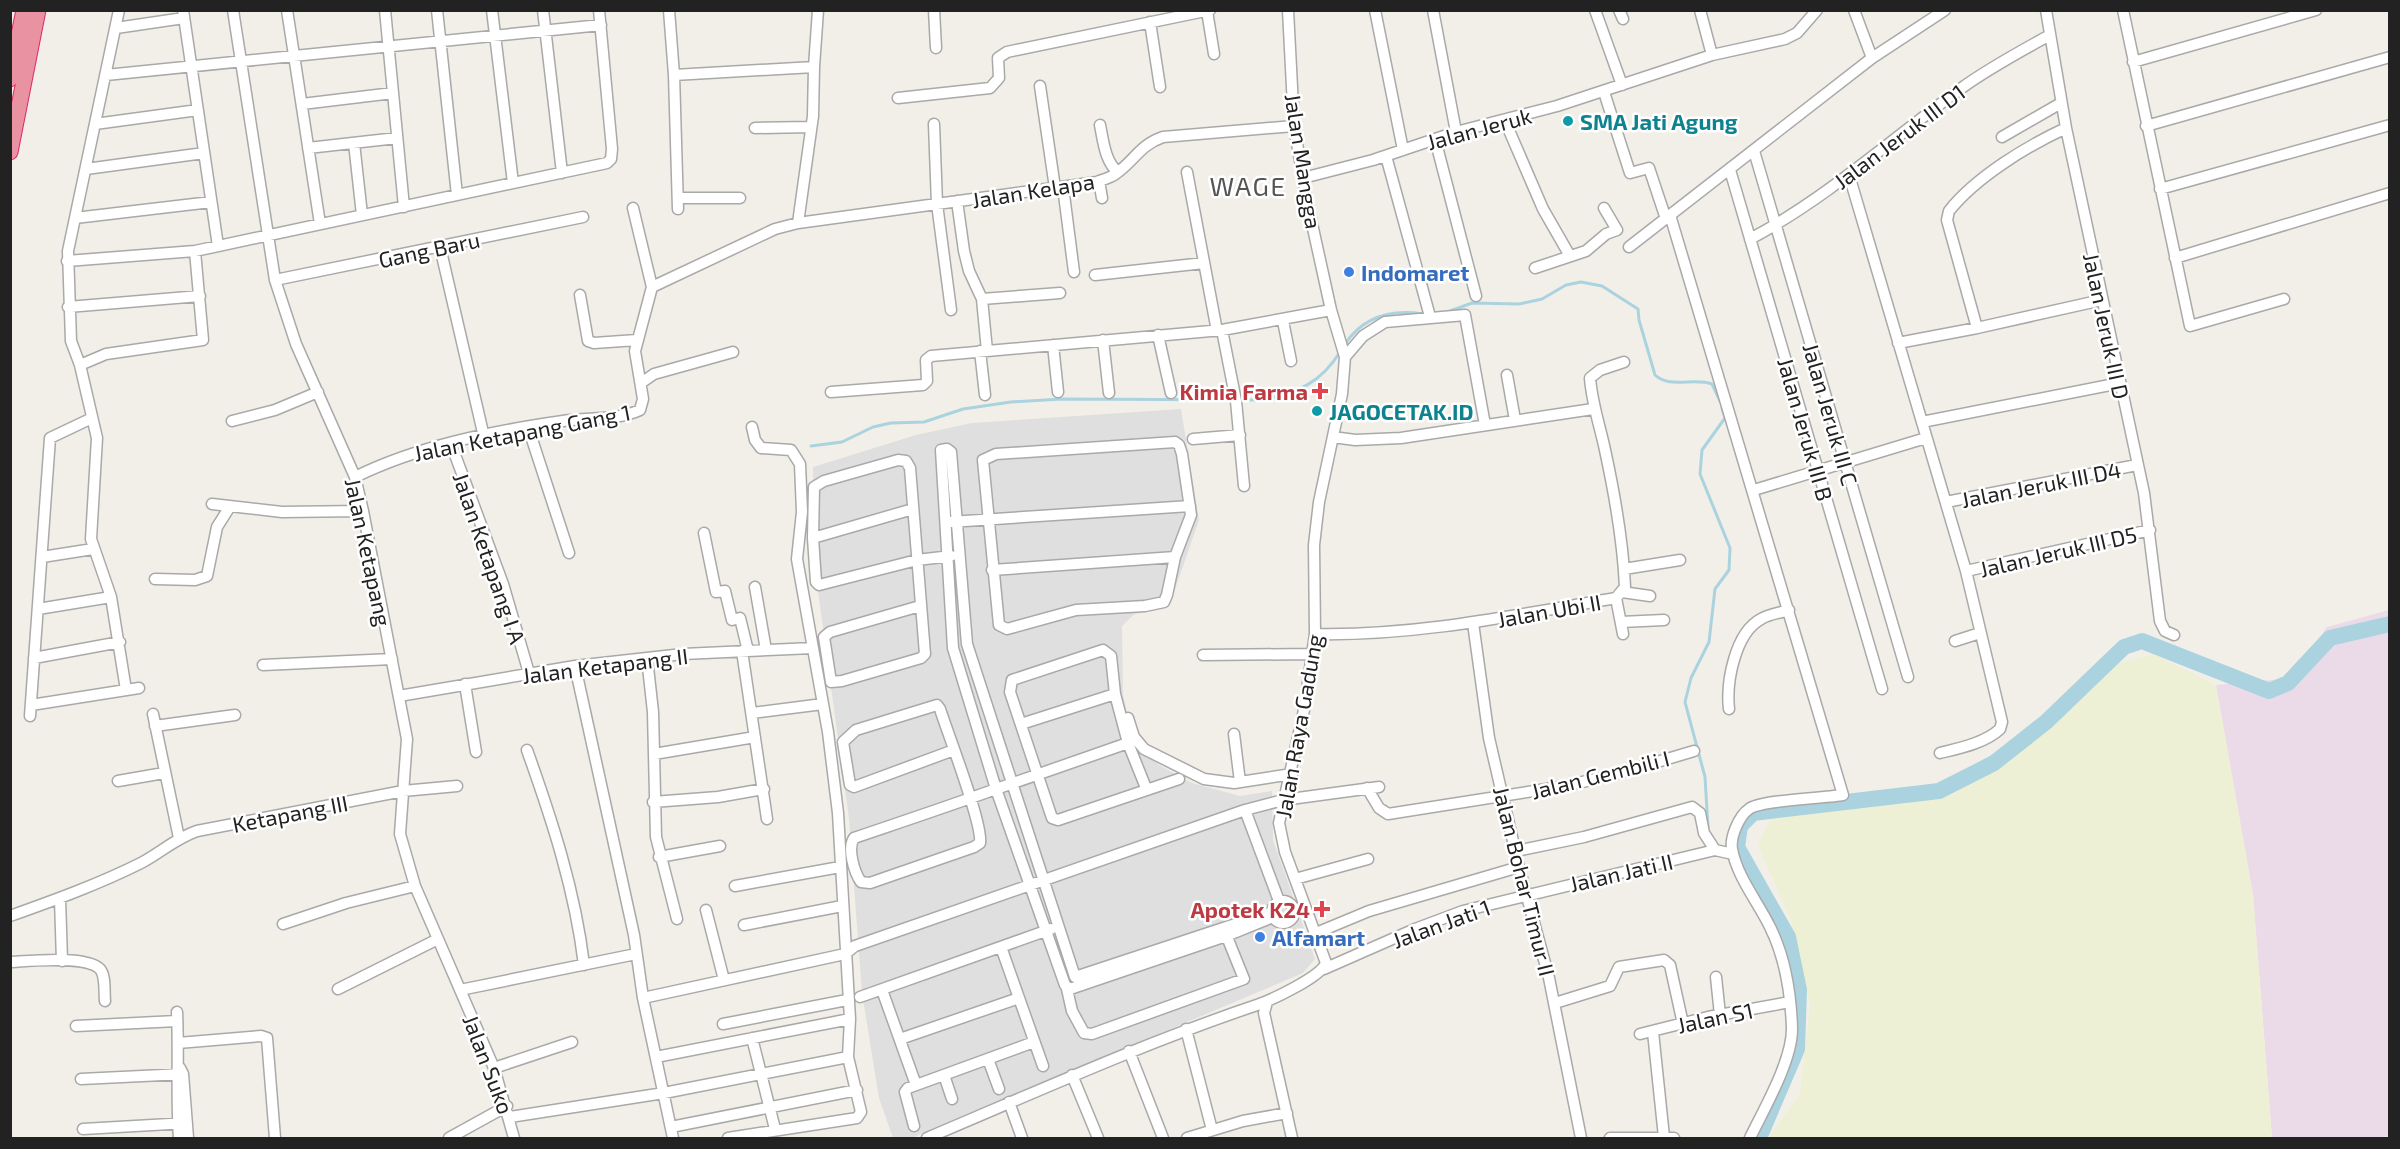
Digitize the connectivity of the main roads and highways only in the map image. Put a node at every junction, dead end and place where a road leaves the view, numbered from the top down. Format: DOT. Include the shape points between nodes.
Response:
graph roads {
  1 [pos="24,10"];
  2 [pos="38,10"];
  3 [pos="10,80"];
  4 [pos="10,152"];
  1 -- 3 [label="highway"];
  2 -- 4 [label="highway"];
}
